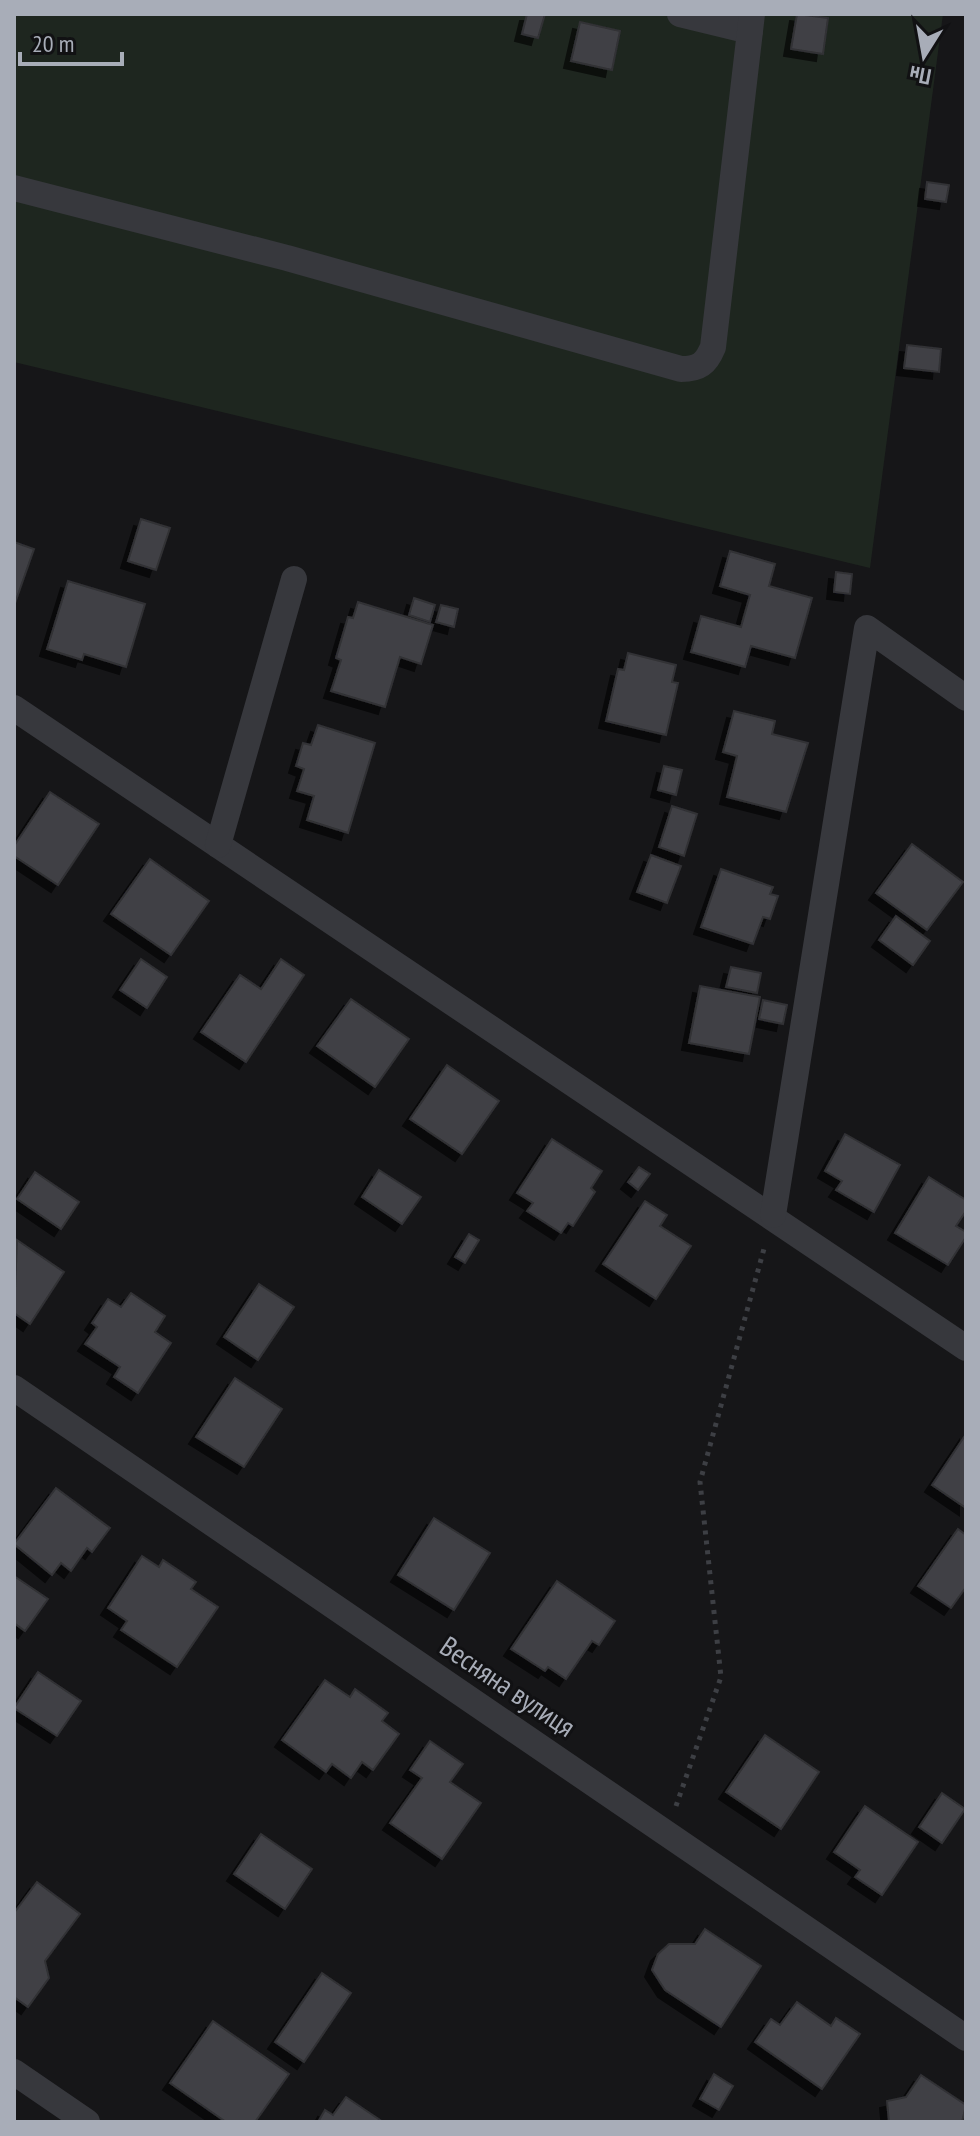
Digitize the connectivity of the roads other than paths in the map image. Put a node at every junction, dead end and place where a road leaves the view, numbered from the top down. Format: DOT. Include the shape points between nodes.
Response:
graph roads {
  1 [pos="680,14"];
  2 [pos="751,22"];
  3 [pos="14,188"];
  4 [pos="294,579"];
  5 [pos="966,698"];
  6 [pos="14,708"];
  7 [pos="218,845"];
  8 [pos="773,1215"];
  9 [pos="966,1348"];
  10 [pos="14,1388"];
  11 [pos="966,2038"];
  12 [pos="14,2072"];
  13 [pos="87,2122"];
  1 -- 2 [label="street"];
  2 -- 3 [label="street" via="713,347 707,361 695,369"];
  4 -- 7 [label="street"];
  5 -- 8 [label="street" via="867,628"];
  6 -- 7 [label="street"];
  7 -- 8 [label="street"];
  8 -- 9 [label="street"];
  10 -- 11 [label="street, Весняна вулиця"];
  12 -- 13 [label="street"];
}
